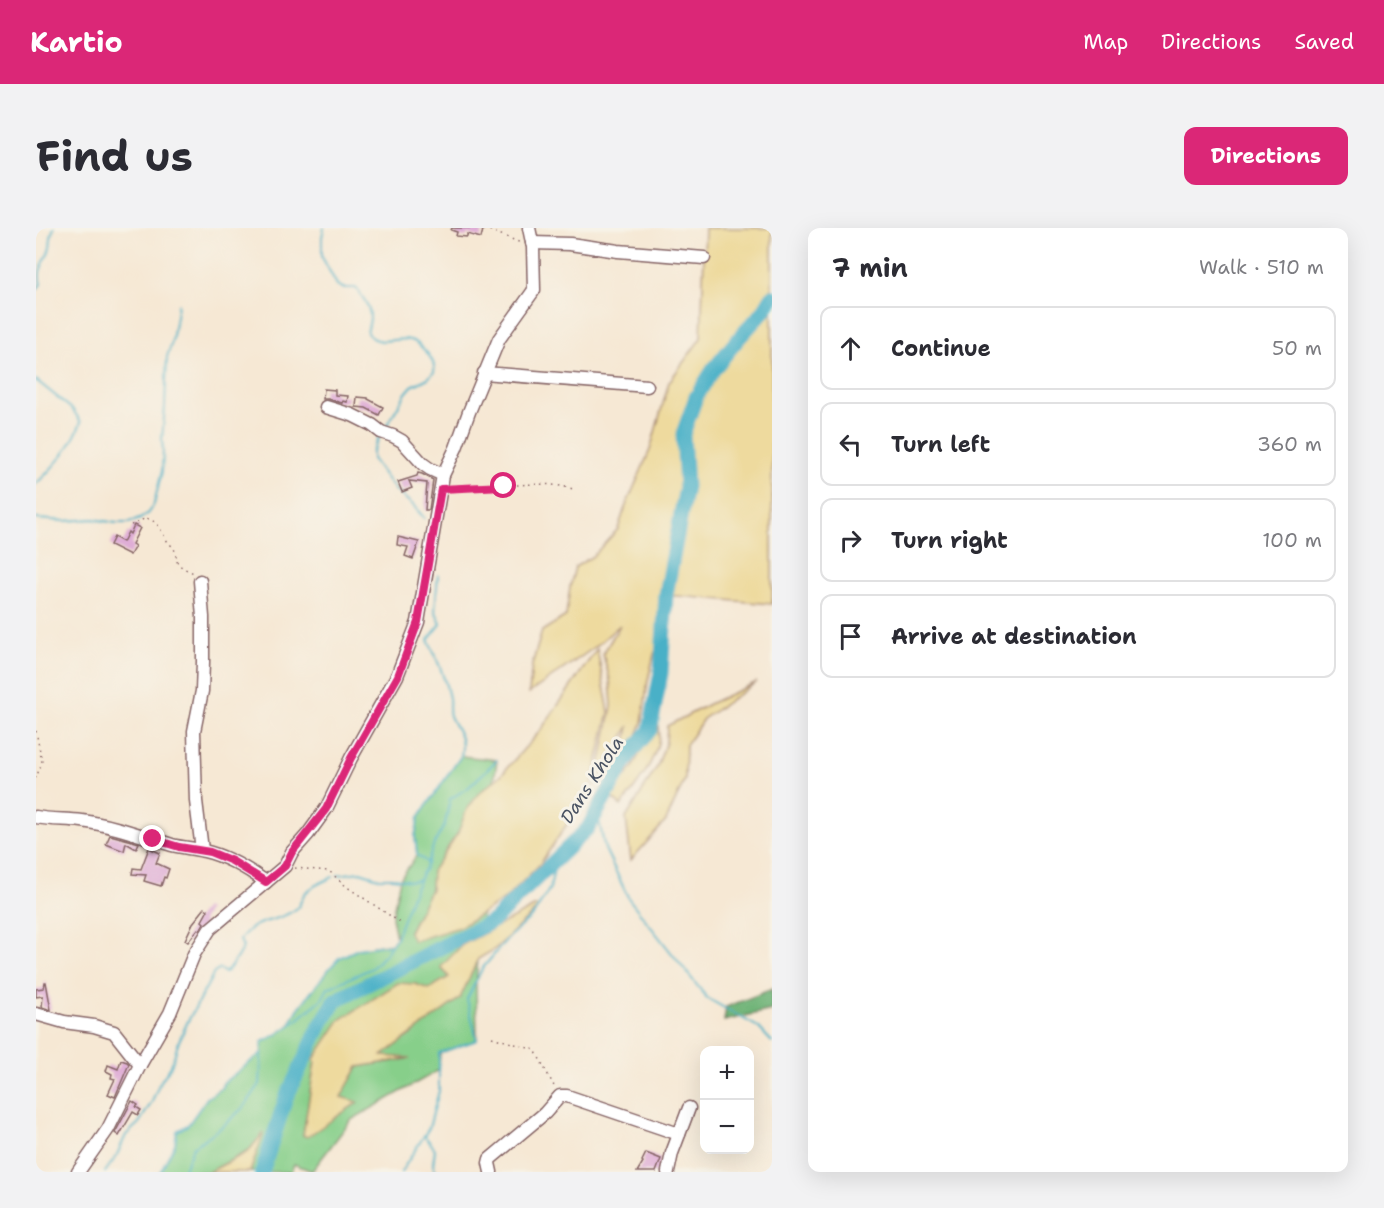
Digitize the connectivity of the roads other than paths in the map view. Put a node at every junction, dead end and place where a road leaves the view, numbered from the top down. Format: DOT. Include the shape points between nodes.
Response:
graph roads {
  1 [pos="529,228"];
  2 [pos="533,245"];
  3 [pos="704,258"];
  4 [pos="484,374"];
  5 [pos="647,386"];
  6 [pos="326,407"];
  7 [pos="443,475"];
  8 [pos="200,581"];
  9 [pos="36,817"];
  10 [pos="202,850"];
  11 [pos="266,882"];
  12 [pos="36,1014"];
  13 [pos="140,1065"];
  14 [pos="689,1108"];
  15 [pos="679,1134"];
  16 [pos="78,1172"];
  17 [pos="491,1172"];
  18 [pos="668,1172"];
  1 -- 2 [label="street"];
  2 -- 3 [label="street" via="570,244"];
  2 -- 4 [label="street" via="534,290 499,339"];
  4 -- 5 [label="street"];
  4 -- 7 [label="street"];
  6 -- 7 [label="street" via="352,415 402,441 423,464"];
  7 -- 11 [label="street" via="418,622 398,676 326,809 285,866"];
  8 -- 10 [label="street" via="202,691 194,730"];
  9 -- 10 [label="street" via="81,820"];
  10 -- 11 [label="street" via="232,861"];
  11 -- 13 [label="street" via="210,929"];
  12 -- 13 [label="street" via="114,1032"];
  13 -- 16 [label="street" via="108,1129"];
  14 -- 15 [label="street"];
  15 -- 17 [label="street" via="560,1096 490,1159"];
  15 -- 18 [label="street"];
}
